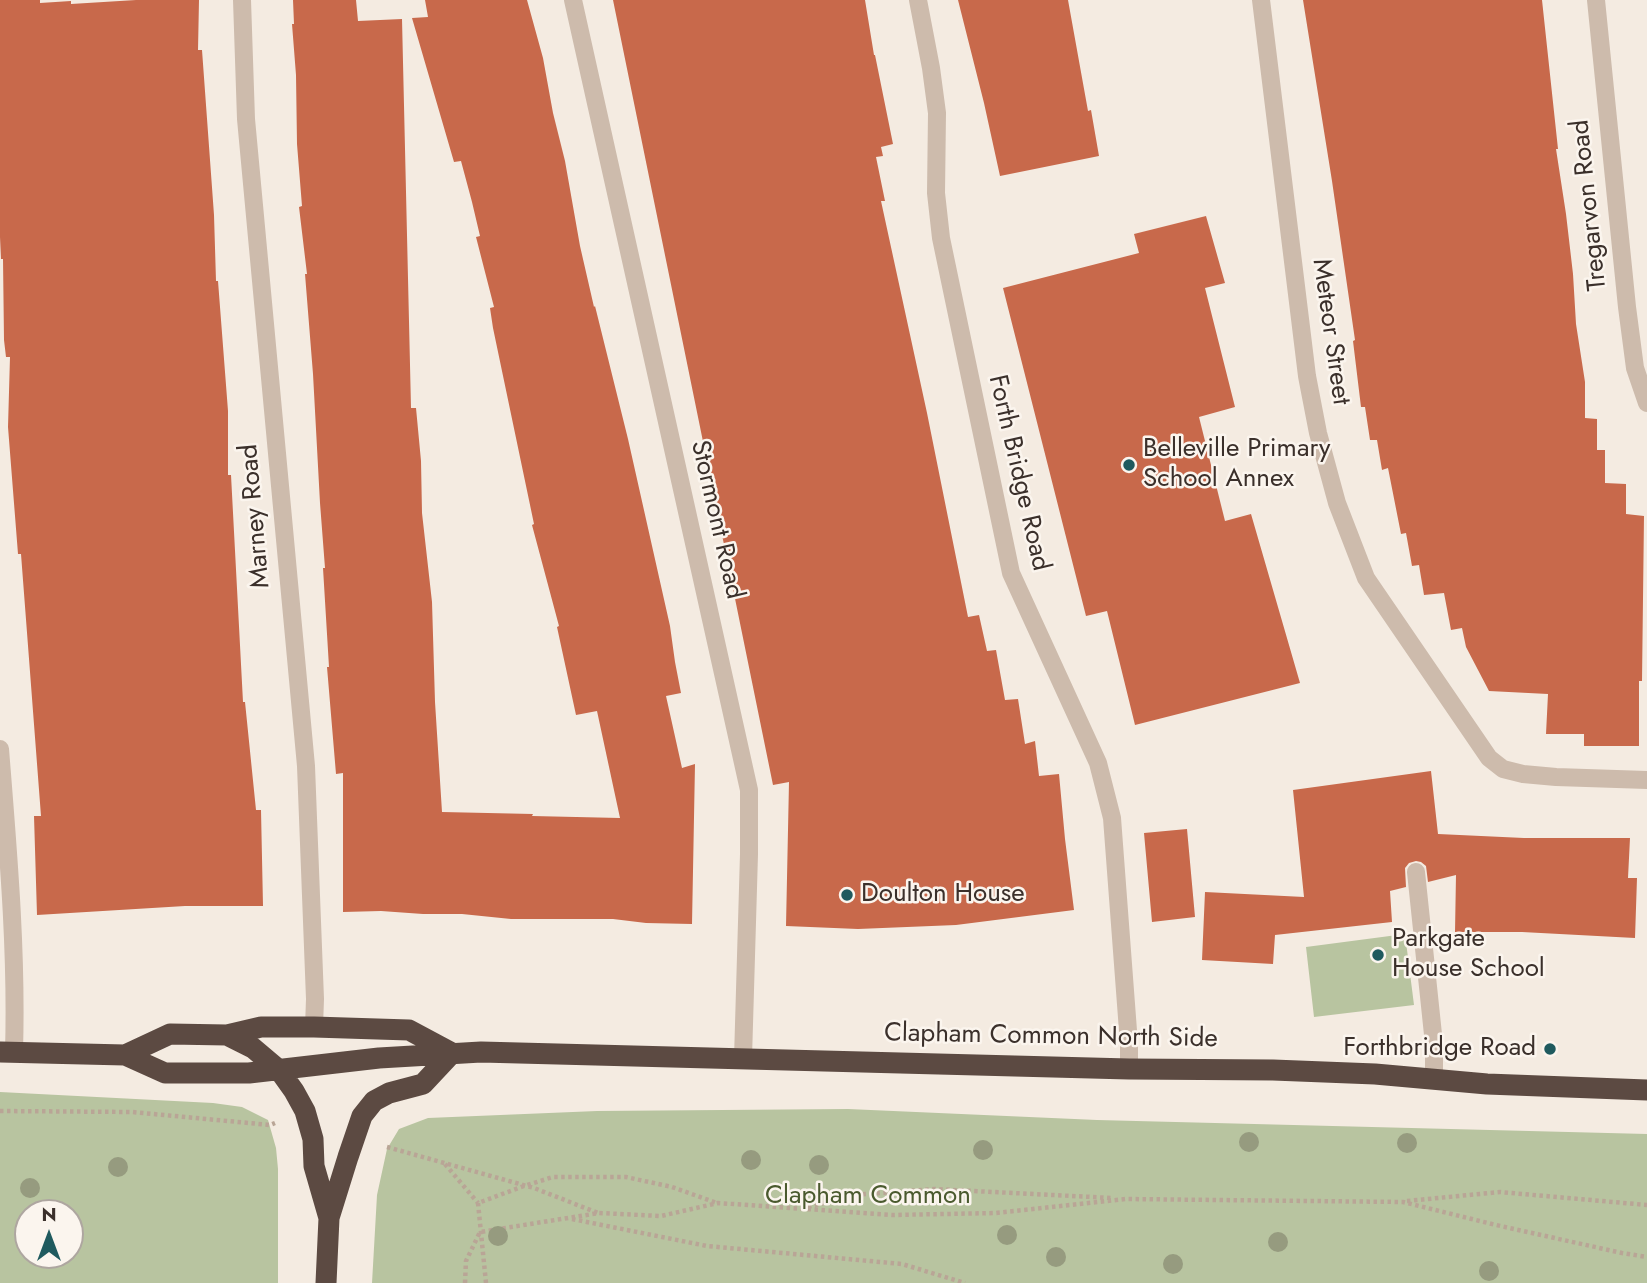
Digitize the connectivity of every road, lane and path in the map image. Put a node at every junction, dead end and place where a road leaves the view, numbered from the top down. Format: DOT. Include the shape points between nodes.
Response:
graph roads {
  1 [pos="242,0"];
  2 [pos="573,0"];
  3 [pos="918,0"];
  4 [pos="1261,0"];
  5 [pos="1596,0"];
  6 [pos="1647,403"];
  7 [pos="0,749"];
  8 [pos="1647,780"];
  9 [pos="1416,872"];
  10 [pos="314,1027"];
  11 [pos="227,1035"];
  12 [pos="7,1052"];
  13 [pos="452,1053"];
  14 [pos="125,1055"];
  15 [pos="743,1058"];
  16 [pos="1129,1069"];
  17 [pos="279,1070"];
  18 [pos="1434,1080"];
  19 [pos="1647,1090"];
  20 [pos="0,1111"];
  21 [pos="270,1125"];
  22 [pos="387,1149"];
  23 [pos="445,1164"];
  24 [pos="524,1185"];
  25 [pos="1126,1199"];
  26 [pos="1403,1202"];
  27 [pos="478,1203"];
  28 [pos="718,1203"];
  29 [pos="1647,1205"];
  30 [pos="803,1209"];
  31 [pos="599,1213"];
  32 [pos="329,1218"];
  33 [pos="568,1218"];
  34 [pos="480,1232"];
  35 [pos="1647,1257"];
  36 [pos="326,1283"];
  37 [pos="465,1283"];
  38 [pos="486,1283"];
  39 [pos="965,1283"];
  1 -- 10 [label="street, Marney Road" via="246,119 306,766"];
  2 -- 15 [label="street, Stormont Road" via="749,790"];
  3 -- 16 [label="street, Forth Bridge Road" via="937,113 936,192 941,238 1011,573 1098,763 1112,818"];
  4 -- 8 [label="street, Meteor Street" via="1315,422 1337,503 1366,578 1489,758 1503,769 1556,777"];
  5 -- 6 [label="street, Tregarvon Road" via="1633,356"];
  7 -- 12 [label="street" via="15,993"];
  9 -- 18 [label="street"];
  10 -- 11 [label="highway, Clapham Common North Side" via="261,1027"];
  10 -- 13 [label="highway, Clapham Common North Side" via="409,1030"];
  11 -- 14 [label="highway, Clapham Common North Side" via="170,1034"];
  11 -- 17 [label="highway" via="253,1048"];
  12 -- 14 [label="highway, Clapham Common North Side"];
  13 -- 15 [label="highway, Clapham Common North Side"];
  13 -- 17 [label="highway"];
  13 -- 32 [label="highway" via="424,1084 389,1093 374,1101 362,1116"];
  14 -- 17 [label="highway" via="165,1073"];
  15 -- 16 [label="highway, Clapham Common North Side"];
  16 -- 18 [label="highway, Clapham Common North Side" via="1273,1070"];
  17 -- 32 [label="highway" via="305,1111"];
  18 -- 19 [label="highway, Clapham Common North Side"];
  20 -- 21 [label="path" via="132,1112"];
  22 -- 23 [label="path"];
  23 -- 24 [label="path"];
  23 -- 27 [label="path"];
  24 -- 27 [label="path"];
  24 -- 28 [label="path" via="554,1177 626,1177"];
  24 -- 31 [label="path"];
  25 -- 26 [label="path"];
  25 -- 30 [label="path" via="996,1213 893,1215"];
  25 -- 30 [label="path" via="934,1189 854,1195"];
  26 -- 29 [label="path" via="1500,1192"];
  26 -- 35 [label="path"];
  27 -- 34 [label="path"];
  28 -- 30 [label="path"];
  28 -- 31 [label="path" via="661,1216"];
  31 -- 33 [label="path"];
  32 -- 36 [label="highway"];
  33 -- 34 [label="path"];
  33 -- 39 [label="path" via="707,1246 902,1264"];
  34 -- 37 [label="path" via="466,1261"];
  34 -- 38 [label="path"];
}
